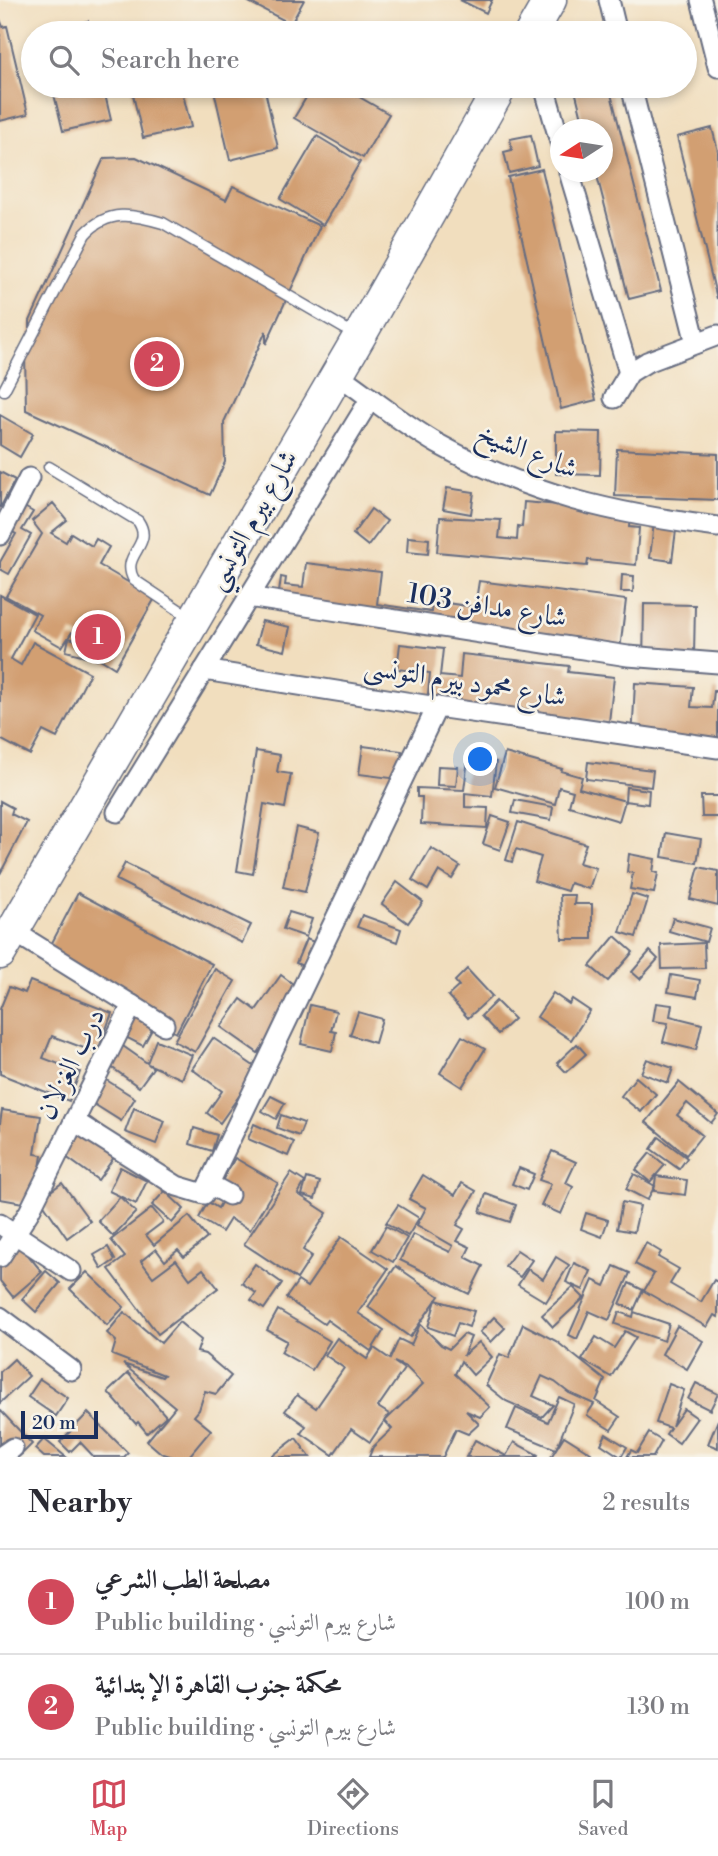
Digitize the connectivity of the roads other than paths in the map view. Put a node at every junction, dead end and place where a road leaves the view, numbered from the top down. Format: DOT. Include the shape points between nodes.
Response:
graph roads {
  1 [pos="550,0"];
  2 [pos="609,0"];
  3 [pos="701,0"];
  4 [pos="538,21"];
  5 [pos="614,21"];
  6 [pos="718,67"];
  7 [pos="494,98"];
  8 [pos="548,98"];
  9 [pos="634,98"];
  10 [pos="554,119"];
  11 [pos="572,182"];
  12 [pos="718,335"];
  13 [pos="359,337"];
  14 [pos="696,343"];
  15 [pos="629,373"];
  16 [pos="337,374"];
  17 [pos="4,390"];
  18 [pos="371,398"];
  19 [pos="614,398"];
  20 [pos="49,467"];
  21 [pos="29,478"];
  22 [pos="718,527"];
  23 [pos="2,532"];
  24 [pos="248,597"];
  25 [pos="194,620"];
  26 [pos="718,663"];
  27 [pos="204,670"];
  28 [pos="437,707"];
  29 [pos="718,748"];
  30 [pos="117,812"];
  31 [pos="8,929"];
  32 [pos="132,1005"];
  33 [pos="164,1026"];
  34 [pos="74,1121"];
  35 [pos="209,1184"];
  36 [pos="229,1195"];
  37 [pos="8,1229"];
  38 [pos="0,1257"];
  39 [pos="71,1271"];
  40 [pos="0,1317"];
  41 [pos="71,1370"];
  1 -- 4 [label="main road"];
  2 -- 5 [label="street"];
  3 -- 6 [label="street"];
  7 -- 13 [label="main road, شارع بيرم التونسي"];
  8 -- 10 [label="street"];
  9 -- 14 [label="street"];
  11 -- 15 [label="street"];
  12 -- 14 [label="street"];
  13 -- 16 [label="main road, شارع بيرم التونسي"];
  13 -- 17 [label="lane" via="163,223 142,217 107,217 85,234"];
  14 -- 15 [label="street"];
  15 -- 19 [label="street"];
  16 -- 18 [label="street, شارع الشيخ"];
  16 -- 25 [label="main road, شارع بيرم التونسي"];
  18 -- 22 [label="street, شارع الشيخ" via="437,443 507,478 581,503"];
  18 -- 24 [label="street"];
  20 -- 25 [label="lane" via="138,521 144,538 131,560 130,574"];
  21 -- 23 [label="street"];
  24 -- 26 [label="street, شارع مدافن 103" via="628,656"];
  24 -- 27 [label="street"];
  25 -- 31 [label="main road, شارع بيرم التونسي"];
  27 -- 28 [label="street, شارع محمود بيرم التونسى"];
  27 -- 30 [label="street"];
  28 -- 29 [label="street, شارع محمود بيرم التونسى"];
  28 -- 35 [label="street"];
  31 -- 32 [label="street"];
  32 -- 33 [label="street"];
  32 -- 34 [label="street, درب الغزلان"];
  34 -- 35 [label="street" via="177,1185 204,1194"];
  34 -- 37 [label="street, درب الغزلان" via="29,1212"];
  35 -- 36 [label="street"];
  37 -- 38 [label="street, درب الغزلان"];
  37 -- 39 [label="street"];
  40 -- 41 [label="street"];
}
